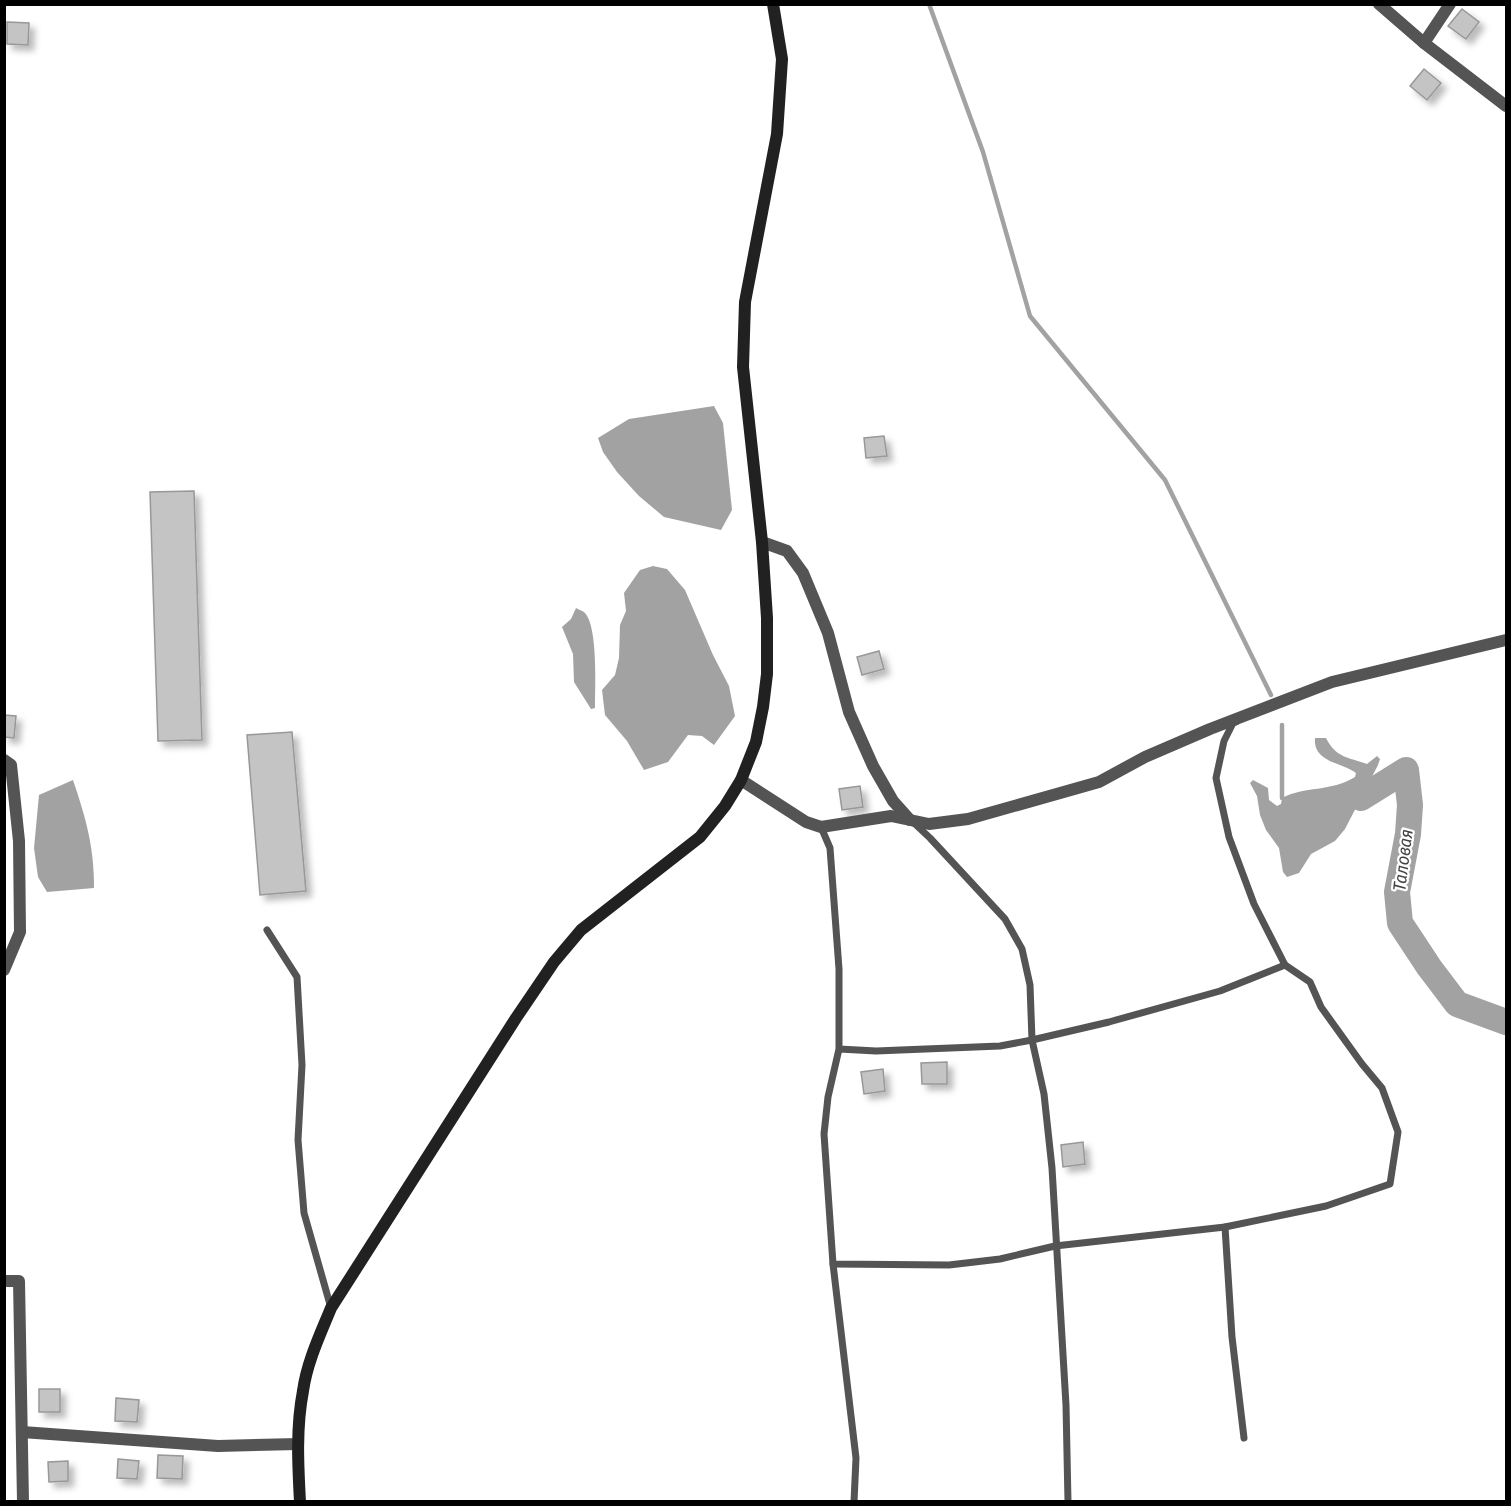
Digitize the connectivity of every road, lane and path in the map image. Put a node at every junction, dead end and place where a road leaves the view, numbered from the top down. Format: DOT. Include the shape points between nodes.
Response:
graph roads {
  1 [pos="773,4"];
  2 [pos="1379,4"];
  3 [pos="1450,4"];
  4 [pos="1424,43"];
  5 [pos="1506,106"];
  6 [pos="762,542"];
  7 [pos="1506,640"];
  8 [pos="1247,716"];
  9 [pos="4,760"];
  10 [pos="741,780"];
  11 [pos="910,820"];
  12 [pos="821,827"];
  13 [pos="267,930"];
  14 [pos="1286,965"];
  15 [pos="4,970"];
  16 [pos="1032,1040"];
  17 [pos="839,1049"];
  18 [pos="1225,1227"];
  19 [pos="1055,1246"];
  20 [pos="833,1264"];
  21 [pos="4,1281"];
  22 [pos="331,1308"];
  23 [pos="22,1432"];
  24 [pos="1244,1438"];
  25 [pos="298,1444"];
  26 [pos="23,1502"];
  27 [pos="300,1502"];
  28 [pos="854,1502"];
  29 [pos="1068,1502"];
  1 -- 6 [label="main road" via="782,59 777,134 745,302 743,367"];
  2 -- 4 [label="street"];
  3 -- 4 [label="street"];
  4 -- 5 [label="street"];
  6 -- 10 [label="main road" via="767,674 756,742"];
  6 -- 11 [label="street" via="787,551 803,573 828,633 849,712 873,766 893,801"];
  7 -- 8 [label="street" via="1332,682"];
  8 -- 11 [label="street" via="1145,757 1099,782 968,819 929,824"];
  8 -- 14 [label="lane" via="1233,723 1228,732 1216,778 1229,837 1254,904"];
  9 -- 15 [label="street" via="11,765 19,841 20,921 20,932"];
  10 -- 12 [label="street" via="806,822"];
  10 -- 22 [label="main road" via="700,837 581,930 554,962"];
  11 -- 12 [label="street" via="891,816"];
  11 -- 16 [label="lane" via="1005,919 1022,949 1030,985"];
  12 -- 17 [label="lane" via="830,848 835,903"];
  13 -- 22 [label="lane" via="297,977 302,1065 298,1140 304,1213"];
  14 -- 16 [label="lane" via="1220,991"];
  14 -- 18 [label="lane" via="1310,982 1321,1007 1382,1088 1398,1132 1390,1184 1326,1206"];
  16 -- 17 [label="lane" via="1000,1046"];
  16 -- 19 [label="lane" via="1044,1094"];
  17 -- 20 [label="lane" via="824,1134"];
  18 -- 19 [label="lane"];
  18 -- 24 [label="lane"];
  19 -- 20 [label="lane" via="1000,1259 949,1265"];
  19 -- 29 [label="lane"];
  20 -- 28 [label="lane" via="856,1458"];
  21 -- 23 [label="street" via="19,1281"];
  22 -- 25 [label="main road" via="303,1390"];
  23 -- 25 [label="street" via="218,1446"];
  23 -- 26 [label="street"];
  25 -- 27 [label="main road"];
}
